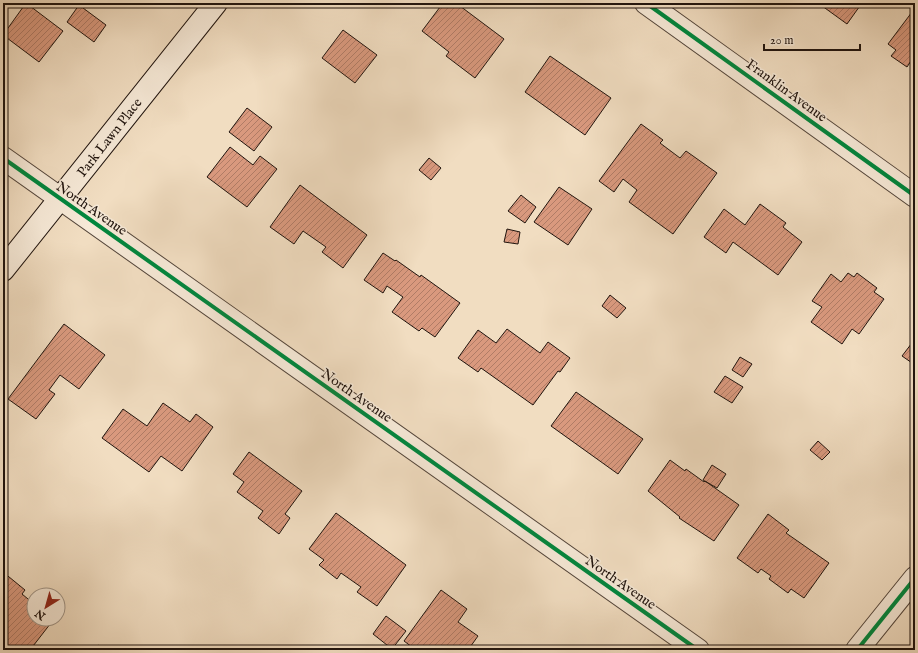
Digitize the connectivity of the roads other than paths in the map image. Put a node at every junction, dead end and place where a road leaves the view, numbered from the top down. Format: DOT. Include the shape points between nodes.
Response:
graph roads {
  1 [pos="216,3"];
  2 [pos="646,3"];
  3 [pos="3,158"];
  4 [pos="915,196"];
  5 [pos="60,198"];
  6 [pos="3,270"];
  7 [pos="915,578"];
  8 [pos="698,650"];
  9 [pos="857,650"];
  1 -- 5 [label="street, Park Lawn Place"];
  2 -- 4 [label="street, Franklin Avenue"];
  3 -- 5 [label="street, North Avenue"];
  5 -- 6 [label="street, Park Lawn Place"];
  5 -- 8 [label="street, North Avenue"];
  7 -- 9 [label="street"];
}
